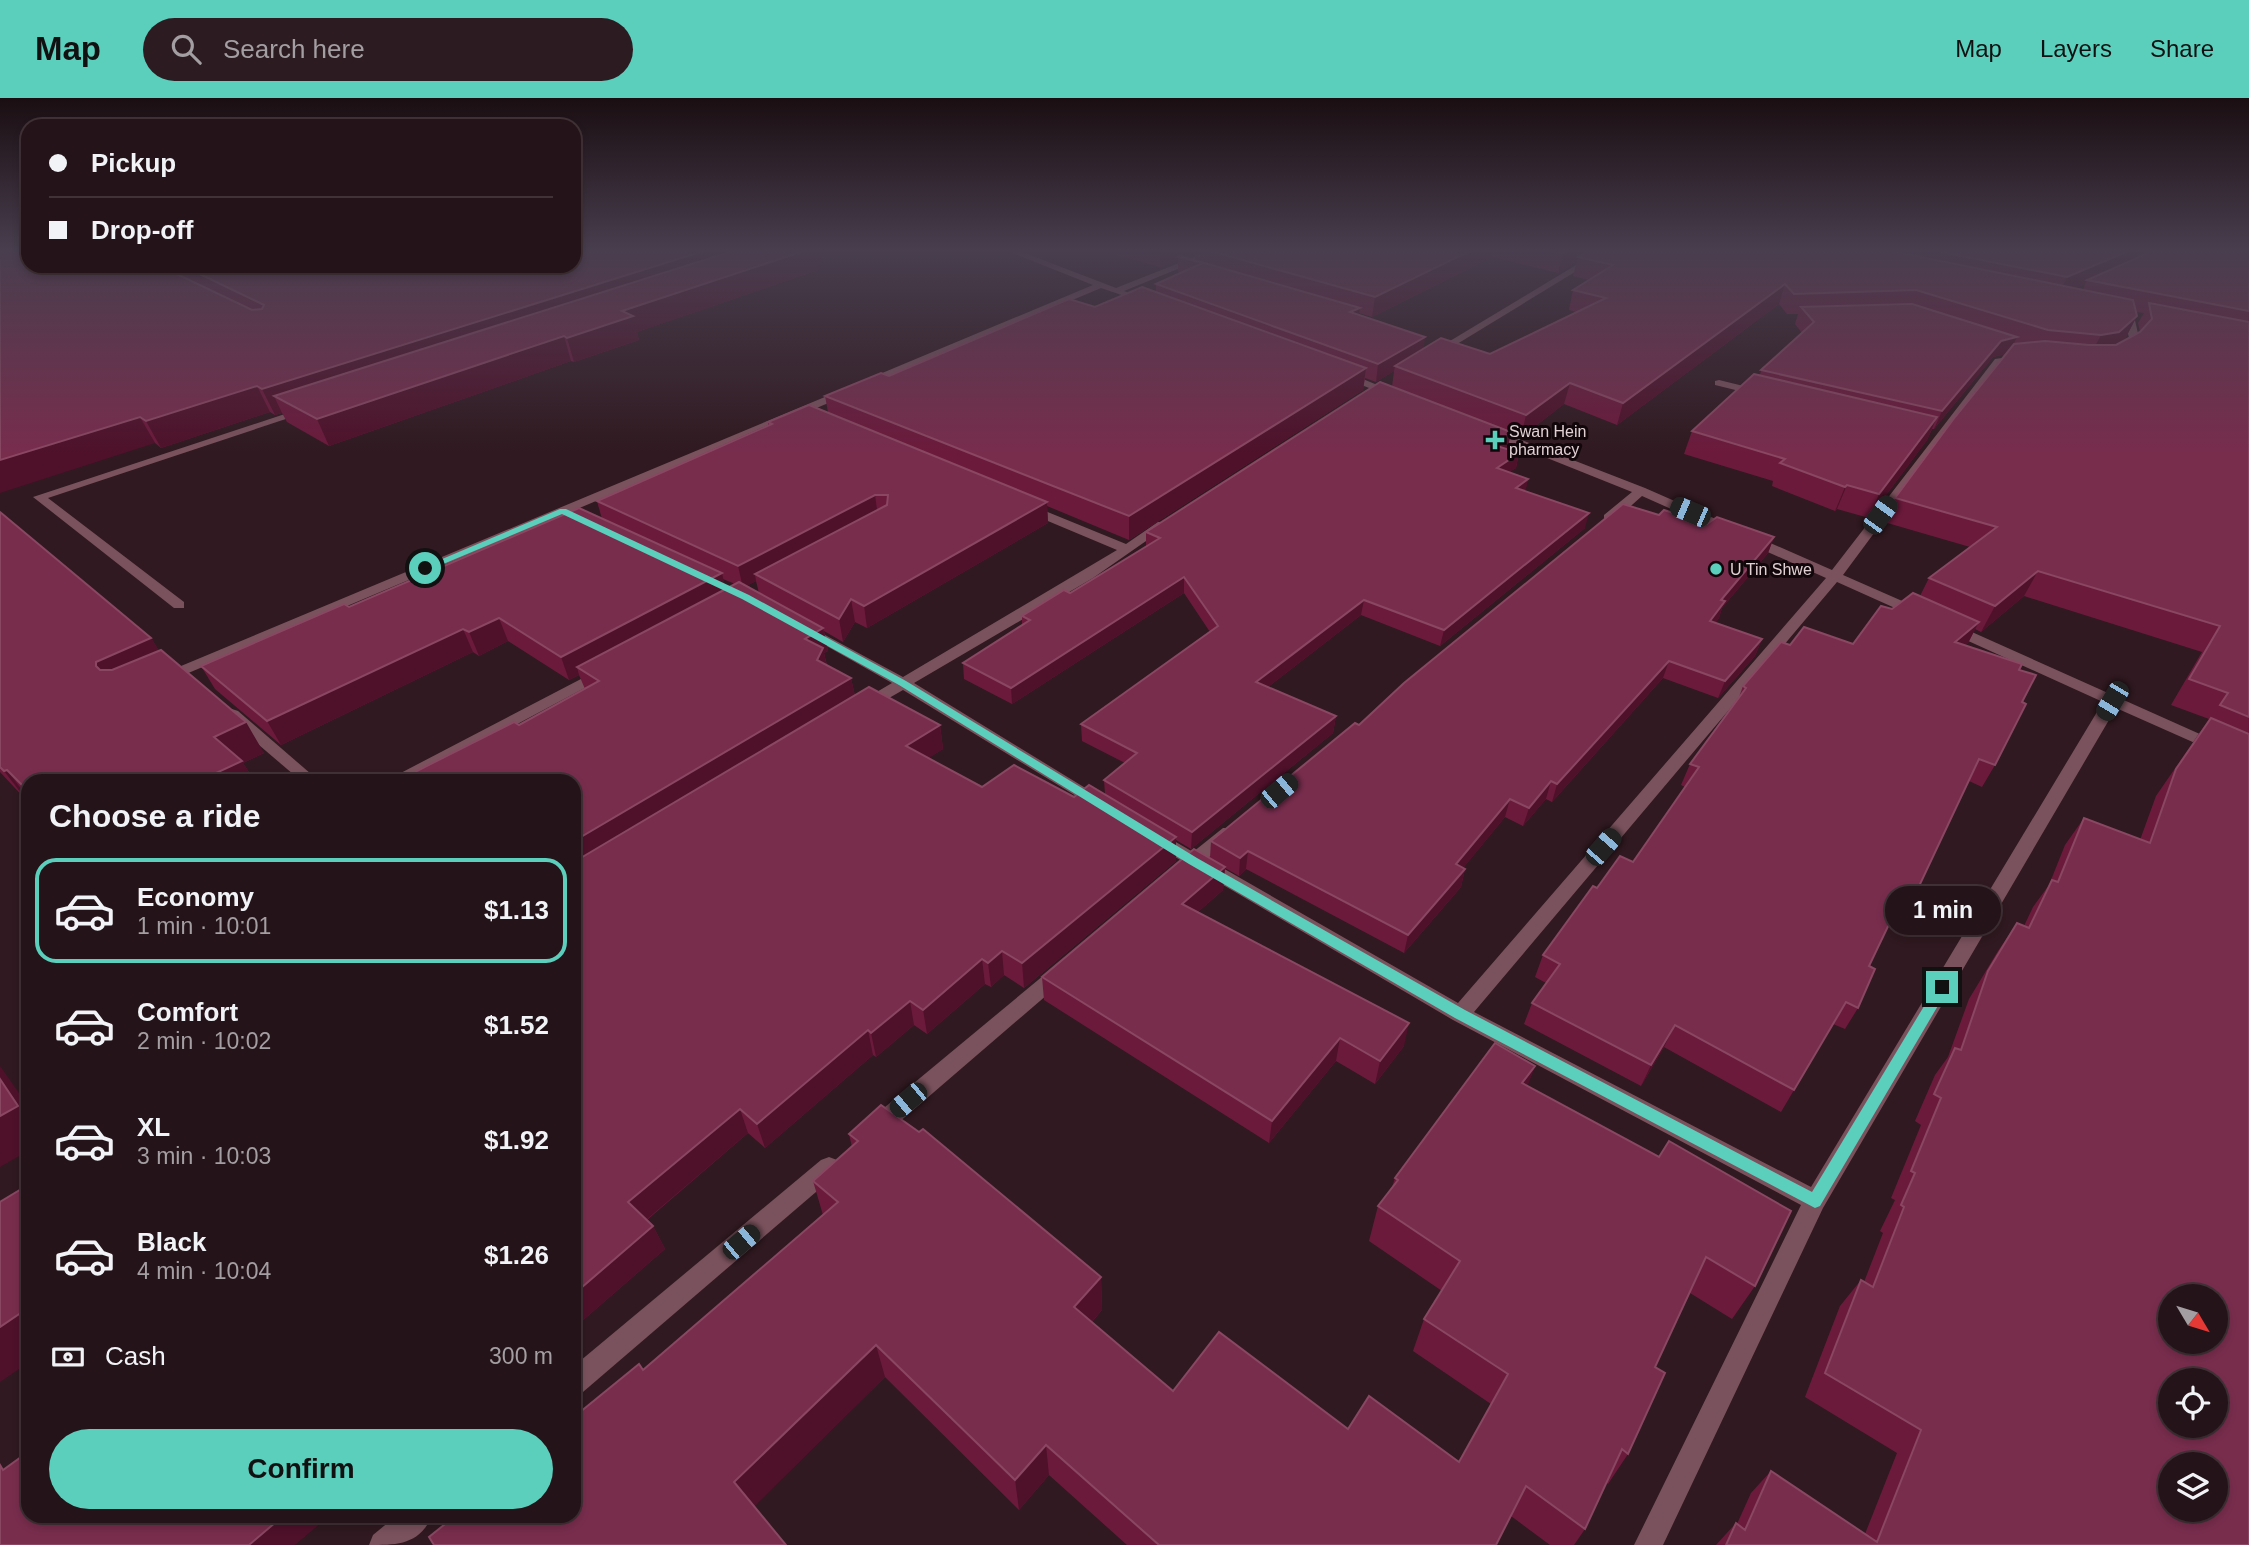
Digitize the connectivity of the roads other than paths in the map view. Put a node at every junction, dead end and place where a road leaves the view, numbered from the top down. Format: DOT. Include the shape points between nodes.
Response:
graph roads {
  1 [pos="1027,318"];
  2 [pos="1494,318"];
  3 [pos="2124,318"];
  4 [pos="2140,318"];
  5 [pos="2143,318"];
  6 [pos="1436,342"];
  7 [pos="1448,345"];
  8 [pos="2010,347"];
  9 [pos="1425,359"];
  10 [pos="2109,362"];
  11 [pos="1328,369"];
  12 [pos="1719,383"];
  13 [pos="1770,395"];
  14 [pos="1403,398"];
  15 [pos="318,406"];
  16 [pos="1479,428"];
  17 [pos="1925,433"];
  18 [pos="1938,436"];
  19 [pos="1641,491"];
  20 [pos="1013,502"];
  21 [pos="563,511"];
  22 [pos="1172,520"];
  23 [pos="587,522"];
  24 [pos="1599,526"];
  25 [pos="1126,549"];
  26 [pos="1836,575"];
  27 [pos="179,605"];
  28 [pos="793,623"];
  29 [pos="622,662"];
  30 [pos="902,683"];
  31 [pos="148,685"];
  32 [pos="2112,701"];
  33 [pos="221,705"];
  34 [pos="856,712"];
  35 [pos="2249,762"];
  36 [pos="303,774"];
  37 [pos="412,774"];
  38 [pos="1112,811"];
  39 [pos="1247,817"];
  40 [pos="1135,826"];
  41 [pos="1193,861"];
  42 [pos="1168,881"];
  43 [pos="1074,960"];
  44 [pos="1460,1014"];
  45 [pos="861,1140"];
  46 [pos="840,1158"];
  47 [pos="1815,1201"];
  48 [pos="581,1378"];
  49 [pos="410,1523"];
  50 [pos="383,1545"];
  51 [pos="1648,1545"];
  1 -- 21 [label="street" via="805,415"];
  2 -- 7 [label="street"];
  3 -- 10 [label="street" via="2134,338"];
  4 -- 5 [label="street"];
  6 -- 7 [label="street"];
  7 -- 9 [label="street"];
  8 -- 18 [label="street" via="2036,356 1999,361"];
  11 -- 14 [label="street"];
  12 -- 13 [label="street"];
  15 -- 27 [label="street" via="39,496"];
  16 -- 19 [label="street"];
  17 -- 18 [label="street"];
  18 -- 26 [label="street"];
  19 -- 24 [label="street"];
  19 -- 26 [label="street"];
  20 -- 25 [label="street"];
  21 -- 23 [label="street"];
  21 -- 31 [label="street" via="186,675"];
  22 -- 25 [label="street"];
  25 -- 30 [label="street"];
  26 -- 32 [label="street"];
  26 -- 44 [label="street"];
  28 -- 30 [label="street"];
  29 -- 37 [label="street"];
  30 -- 34 [label="street"];
  30 -- 38 [label="street"];
  32 -- 35 [label="street"];
  32 -- 47 [label="street"];
  33 -- 36 [label="street"];
  39 -- 41 [label="street"];
  40 -- 41 [label="street"];
  41 -- 42 [label="street"];
  41 -- 44 [label="street"];
  43 -- 45 [label="street"];
  44 -- 47 [label="street"];
  46 -- 48 [label="street"];
  47 -- 51 [label="street"];
  49 -- 50 [label="street"];
}
